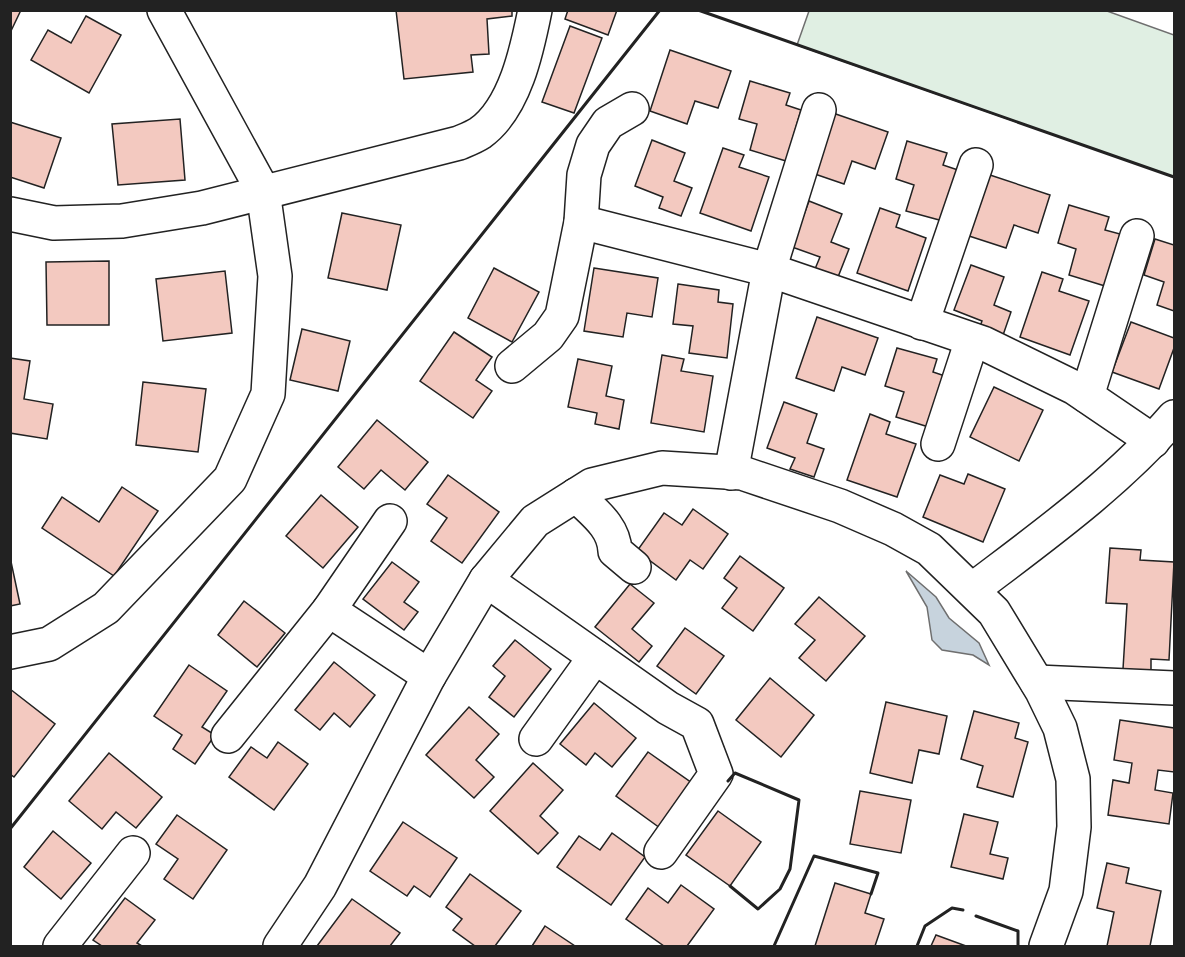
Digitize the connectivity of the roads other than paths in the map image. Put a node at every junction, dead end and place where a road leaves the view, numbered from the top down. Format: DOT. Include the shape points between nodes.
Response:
graph roads {
  1 [pos="164,10"];
  2 [pos="535,10"];
  3 [pos="632,109"];
  4 [pos="819,110"];
  5 [pos="976,165"];
  6 [pos="263,191"];
  7 [pos="10,214"];
  8 [pos="581,222"];
  9 [pos="1137,236"];
  10 [pos="770,270"];
  11 [pos="922,323"];
  12 [pos="972,340"];
  13 [pos="512,366"];
  14 [pos="1087,396"];
  15 [pos="1174,417"];
  16 [pos="1153,441"];
  17 [pos="938,444"];
  18 [pos="731,473"];
  19 [pos="576,495"];
  20 [pos="390,521"];
  21 [pos="634,567"];
  22 [pos="486,580"];
  23 [pos="972,590"];
  24 [pos="328,610"];
  25 [pos="10,652"];
  26 [pos="595,657"];
  27 [pos="429,676"];
  28 [pos="1037,682"];
  29 [pos="1174,688"];
  30 [pos="228,736"];
  31 [pos="536,739"];
  32 [pos="661,852"];
  33 [pos="133,853"];
  34 [pos="63,945"];
  35 [pos="283,945"];
  36 [pos="1046,946"];
  1 -- 6 [label="lane"];
  2 -- 6 [label="lane" via="519,75 498,114 481,132 459,143"];
  3 -- 8 [label="lane" via="608,123 593,145 584,176"];
  4 -- 10 [label="lane"];
  5 -- 11 [label="lane"];
  6 -- 7 [label="lane" via="202,208 122,221 54,223"];
  6 -- 25 [label="lane" via="275,276 268,394 230,479 106,609 49,644"];
  8 -- 10 [label="lane"];
  8 -- 13 [label="lane" via="562,316 548,336"];
  9 -- 14 [label="lane"];
  10 -- 11 [label="lane"];
  10 -- 18 [label="lane"];
  11 -- 12 [label="lane"];
  12 -- 14 [label="lane"];
  12 -- 17 [label="lane"];
  14 -- 16 [label="lane"];
  15 -- 16 [label="lane"];
  16 -- 23 [label="lane" via="1063,521"];
  18 -- 19 [label="lane" via="662,468 592,485"];
  18 -- 23 [label="lane" via="742,473 829,502 893,529 929,549"];
  19 -- 21 [label="lane" via="606,524 614,537 615,551"];
  19 -- 22 [label="lane" via="535,521"];
  20 -- 24 [label="lane"];
  22 -- 26 [label="lane"];
  22 -- 27 [label="lane"];
  23 -- 28 [label="lane" via="993,612"];
  24 -- 27 [label="lane"];
  24 -- 30 [label="lane"];
  26 -- 31 [label="lane"];
  26 -- 32 [label="lane" via="697,724 716,774"];
  27 -- 35 [label="lane" via="320,886"];
  28 -- 29 [label="lane"];
  28 -- 36 [label="lane" via="1060,728 1073,779 1074,827 1066,891"];
  33 -- 34 [label="lane"];
}
